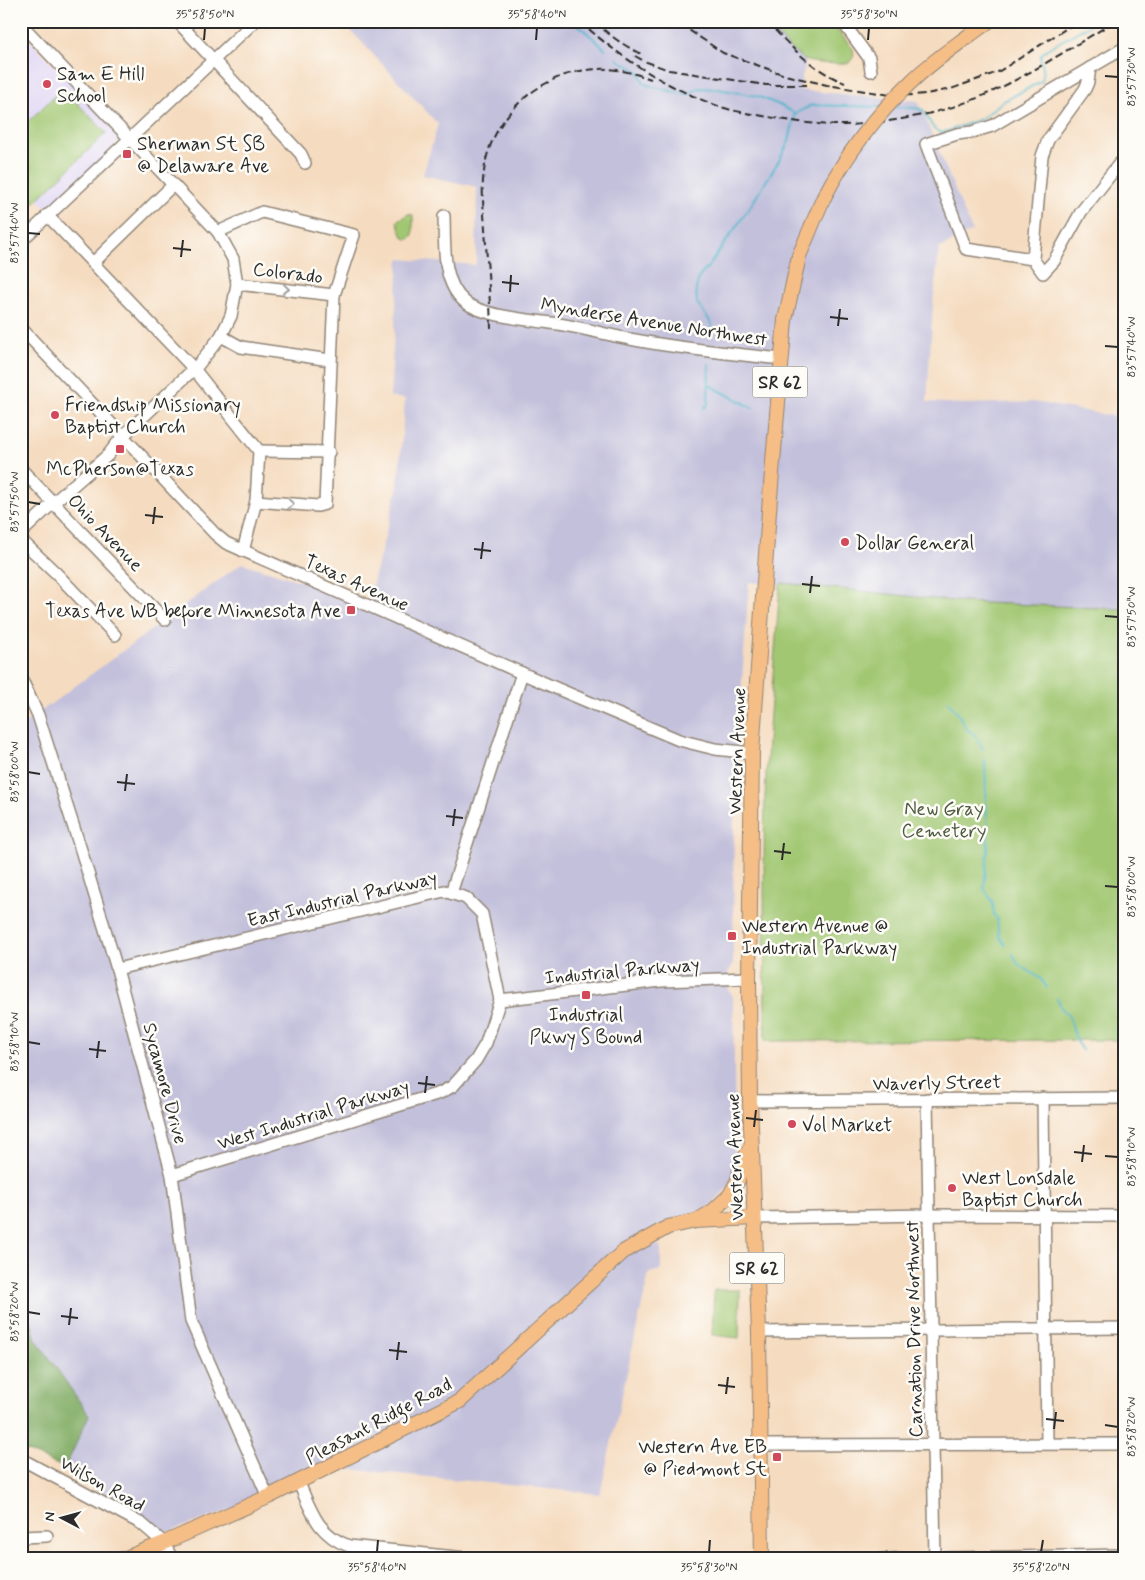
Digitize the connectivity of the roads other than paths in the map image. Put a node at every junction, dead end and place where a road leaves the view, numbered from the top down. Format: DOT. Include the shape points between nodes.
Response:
graph roads {
  1 [pos="178,21"];
  2 [pos="255,21"];
  3 [pos="842,21"];
  4 [pos="989,21"];
  5 [pos="21,24"];
  6 [pos="1124,48"];
  7 [pos="214,60"];
  8 [pos="1090,68"];
  9 [pos="871,71"];
  10 [pos="129,139"];
  11 [pos="1124,160"];
  12 [pos="305,163"];
  13 [pos="173,185"];
  14 [pos="47,215"];
  15 [pos="444,216"];
  16 [pos="218,232"];
  17 [pos="21,240"];
  18 [pos="1033,259"];
  19 [pos="93,263"];
  20 [pos="237,284"];
  21 [pos="334,295"];
  22 [pos="21,328"];
  23 [pos="221,336"];
  24 [pos="782,359"];
  25 [pos="330,360"];
  26 [pos="194,370"];
  27 [pos="124,436"];
  28 [pos="258,451"];
  29 [pos="329,452"];
  30 [pos="21,469"];
  31 [pos="256,501"];
  32 [pos="53,503"];
  33 [pos="21,533"];
  34 [pos="21,540"];
  35 [pos="243,551"];
  36 [pos="165,620"];
  37 [pos="115,635"];
  38 [pos="522,673"];
  39 [pos="21,678"];
  40 [pos="752,753"];
  41 [pos="451,893"];
  42 [pos="117,969"];
  43 [pos="749,978"];
  44 [pos="500,1000"];
  45 [pos="1043,1098"];
  46 [pos="1124,1098"];
  47 [pos="927,1099"];
  48 [pos="750,1101"];
  49 [pos="751,1147"];
  50 [pos="172,1175"];
  51 [pos="929,1215"];
  52 [pos="1045,1216"];
  53 [pos="1124,1216"];
  54 [pos="754,1218"];
  55 [pos="696,1221"];
  56 [pos="1046,1328"];
  57 [pos="1124,1328"];
  58 [pos="931,1330"];
  59 [pos="759,1332"];
  60 [pos="1047,1443"];
  61 [pos="933,1444"];
  62 [pos="1124,1444"];
  63 [pos="762,1445"];
  64 [pos="21,1459"];
  65 [pos="299,1483"];
  66 [pos="268,1497"];
  67 [pos="47,1536"];
  68 [pos="21,1537"];
  69 [pos="164,1542"];
  70 [pos="1124,1555"];
  71 [pos="122,1559"];
  72 [pos="172,1559"];
  73 [pos="475,1559"];
  74 [pos="762,1559"];
  75 [pos="882,1559"];
  76 [pos="935,1559"];
  1 -- 7 [label="street"];
  2 -- 7 [label="street"];
  3 -- 9 [label="street" via="869,58"];
  4 -- 24 [label="main road, Western Avenue / SR 62, bridge" via="912,81 850,152 823,198 805,239 785,320"];
  5 -- 10 [label="street"];
  6 -- 8 [label="street"];
  7 -- 10 [label="street"];
  7 -- 12 [label="street"];
  8 -- 18 [label="street" via="1085,89 1048,140 1042,156"];
  8 -- 18 [label="street" via="992,126 926,144 966,249"];
  10 -- 13 [label="street"];
  10 -- 14 [label="street"];
  11 -- 18 [label="street" via="1082,212 1054,261 1043,273"];
  13 -- 16 [label="street"];
  13 -- 19 [label="street"];
  14 -- 17 [label="street"];
  14 -- 19 [label="street"];
  15 -- 24 [label="street, Mynderse Avenue Northwest" via="446,265 450,281 464,301 478,310 635,340"];
  16 -- 20 [label="street" via="234,259"];
  16 -- 21 [label="street" via="262,212 354,235"];
  19 -- 26 [label="street"];
  20 -- 21 [label="street, Colorado, one-way"];
  20 -- 23 [label="street" via="231,316"];
  21 -- 25 [label="street"];
  22 -- 27 [label="street, Texas Avenue"];
  23 -- 25 [label="street" via="241,347"];
  23 -- 26 [label="street"];
  24 -- 40 [label="main road, Western Avenue / SR 62"];
  25 -- 29 [label="street"];
  26 -- 27 [label="street"];
  26 -- 28 [label="street"];
  27 -- 32 [label="street" via="108,455"];
  27 -- 35 [label="street, Texas Avenue" via="215,534"];
  28 -- 29 [label="street"];
  28 -- 31 [label="street"];
  31 -- 29 [label="street, one-way" via="326,504"];
  30 -- 32 [label="street, Ohio Avenue"];
  31 -- 35 [label="street"];
  32 -- 33 [label="street"];
  32 -- 36 [label="street, Ohio Avenue"];
  34 -- 37 [label="street"];
  35 -- 38 [label="street, Texas Avenue"];
  38 -- 40 [label="street, Texas Avenue" via="679,740"];
  38 -- 41 [label="street"];
  39 -- 42 [label="street, Sycamore Drive" via="38,715"];
  40 -- 43 [label="main road, Western Avenue / SR 62"];
  41 -- 42 [label="street, East Industrial Parkway" via="444,891"];
  41 -- 44 [label="street, East Industrial Parkway" via="466,898 482,914"];
  42 -- 50 [label="street, Sycamore Drive"];
  43 -- 44 [label="street, Industrial Parkway" via="661,981"];
  43 -- 48 [label="main road, Western Avenue / SR 62"];
  44 -- 50 [label="street, West Industrial Parkway" via="486,1043 476,1060 453,1086 440,1093"];
  45 -- 46 [label="street, Waverly Street"];
  45 -- 47 [label="street, Waverly Street"];
  45 -- 52 [label="street"];
  47 -- 48 [label="street, Waverly Street"];
  47 -- 51 [label="street, Carnation Drive Northwest"];
  48 -- 49 [label="main road, Western Avenue / SR 62"];
  49 -- 54 [label="main road, Western Avenue / SR 62"];
  49 -- 55 [label="main road" via="730,1195 713,1212"];
  50 -- 66 [label="street, Sycamore Drive" via="191,1321"];
  51 -- 52 [label="street"];
  51 -- 54 [label="street"];
  51 -- 58 [label="street, Carnation Drive Northwest"];
  52 -- 53 [label="street"];
  52 -- 56 [label="street"];
  54 -- 55 [label="main road, Pleasant Ridge Road"];
  54 -- 59 [label="main road, Western Avenue / SR 62"];
  55 -- 65 [label="main road, Pleasant Ridge Road" via="668,1227 623,1252 460,1401"];
  56 -- 57 [label="street"];
  56 -- 58 [label="street"];
  56 -- 60 [label="street"];
  58 -- 59 [label="street"];
  58 -- 61 [label="street, Carnation Drive Northwest"];
  59 -- 63 [label="main road, Western Avenue / SR 62"];
  60 -- 61 [label="street"];
  60 -- 62 [label="street"];
  61 -- 63 [label="street"];
  61 -- 76 [label="street, Carnation Drive Northwest"];
  63 -- 74 [label="main road, Western Avenue / SR 62"];
  64 -- 69 [label="street, Wilson Road" via="142,1524"];
  65 -- 66 [label="main road, Pleasant Ridge Road"];
  65 -- 73 [label="street" via="322,1529 337,1542"];
  66 -- 69 [label="main road, Pleasant Ridge Road"];
  67 -- 68 [label="street"];
  69 -- 71 [label="main road, Pleasant Ridge Road"];
  69 -- 72 [label="street"];
  70 -- 76 [label="street"];
  75 -- 76 [label="street"];
}
